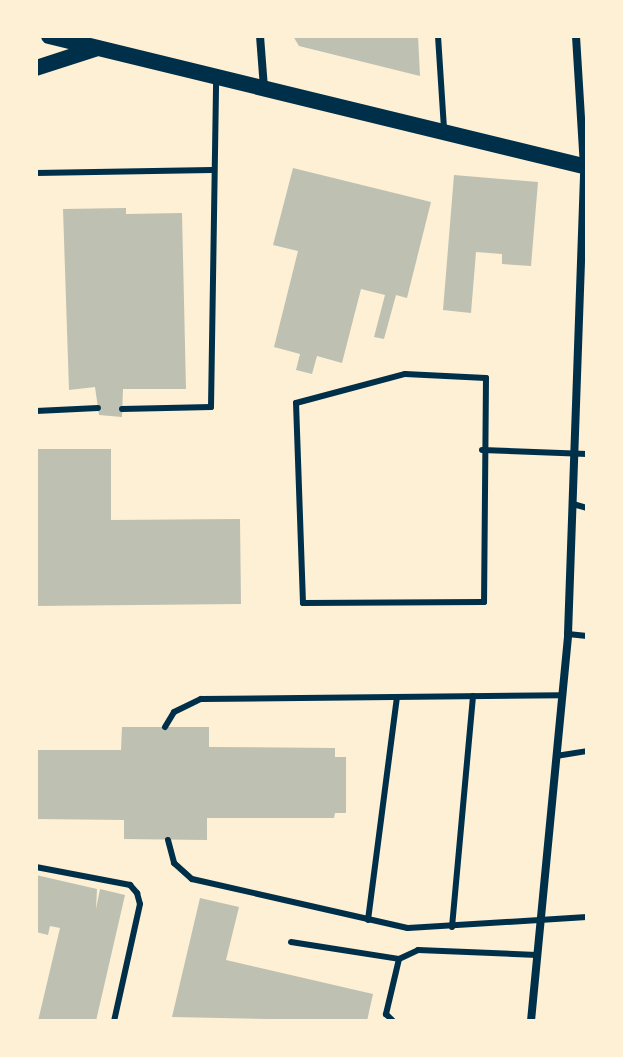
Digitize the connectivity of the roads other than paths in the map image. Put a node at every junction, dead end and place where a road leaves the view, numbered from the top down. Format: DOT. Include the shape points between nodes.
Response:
graph roads {
  1 [pos="49,36"];
  2 [pos="260,36"];
  3 [pos="438,36"];
  4 [pos="576,36"];
  5 [pos="98,48"];
  6 [pos="36,68"];
  7 [pos="216,76"];
  8 [pos="264,88"];
  9 [pos="444,132"];
  10 [pos="586,167"];
  11 [pos="212,170"];
  12 [pos="36,173"];
  13 [pos="98,408"];
  14 [pos="122,409"];
  15 [pos="36,411"];
  16 [pos="482,450"];
  17 [pos="574,452"];
  18 [pos="587,457"];
  19 [pos="573,504"];
  20 [pos="587,508"];
  21 [pos="568,634"];
  22 [pos="587,636"];
  23 [pos="562,695"];
  24 [pos="473,696"];
  25 [pos="397,698"];
  26 [pos="165,727"];
  27 [pos="587,751"];
  28 [pos="556,756"];
  29 [pos="168,840"];
  30 [pos="36,867"];
  31 [pos="541,916"];
  32 [pos="587,917"];
  33 [pos="368,920"];
  34 [pos="452,927"];
  35 [pos="291,942"];
  36 [pos="537,955"];
  37 [pos="399,959"];
  38 [pos="114,1021"];
  39 [pos="393,1021"];
  40 [pos="531,1021"];
  1 -- 5 [label="main road"];
  2 -- 8 [label="street"];
  3 -- 9 [label="lane"];
  4 -- 10 [label="street"];
  5 -- 6 [label="main road"];
  5 -- 7 [label="main road"];
  7 -- 8 [label="main road"];
  7 -- 11 [label="lane"];
  8 -- 9 [label="main road"];
  9 -- 10 [label="main road"];
  10 -- 17 [label="street"];
  11 -- 12 [label="lane"];
  11 -- 14 [label="lane" via="211,407"];
  13 -- 15 [label="lane"];
  16 -- 16 [label="lane" via="484,602 303,603 296,403 405,374 486,378"];
  16 -- 17 [label="lane"];
  17 -- 18 [label="lane"];
  17 -- 19 [label="street"];
  19 -- 20 [label="lane"];
  19 -- 21 [label="street"];
  21 -- 22 [label="lane"];
  21 -- 23 [label="street"];
  23 -- 24 [label="lane"];
  23 -- 28 [label="street"];
  24 -- 25 [label="lane"];
  24 -- 34 [label="lane"];
  25 -- 26 [label="lane" via="201,699 174,712"];
  25 -- 33 [label="lane"];
  27 -- 28 [label="lane"];
  28 -- 31 [label="street"];
  29 -- 33 [label="lane" via="174,863 192,879"];
  30 -- 38 [label="lane" via="130,885 137,893 140,904"];
  31 -- 32 [label="lane"];
  31 -- 34 [label="lane"];
  31 -- 36 [label="street"];
  33 -- 34 [label="lane" via="408,928"];
  35 -- 37 [label="lane"];
  36 -- 37 [label="lane" via="418,950"];
  36 -- 40 [label="street"];
  37 -- 39 [label="lane" via="386,1014"];
}
